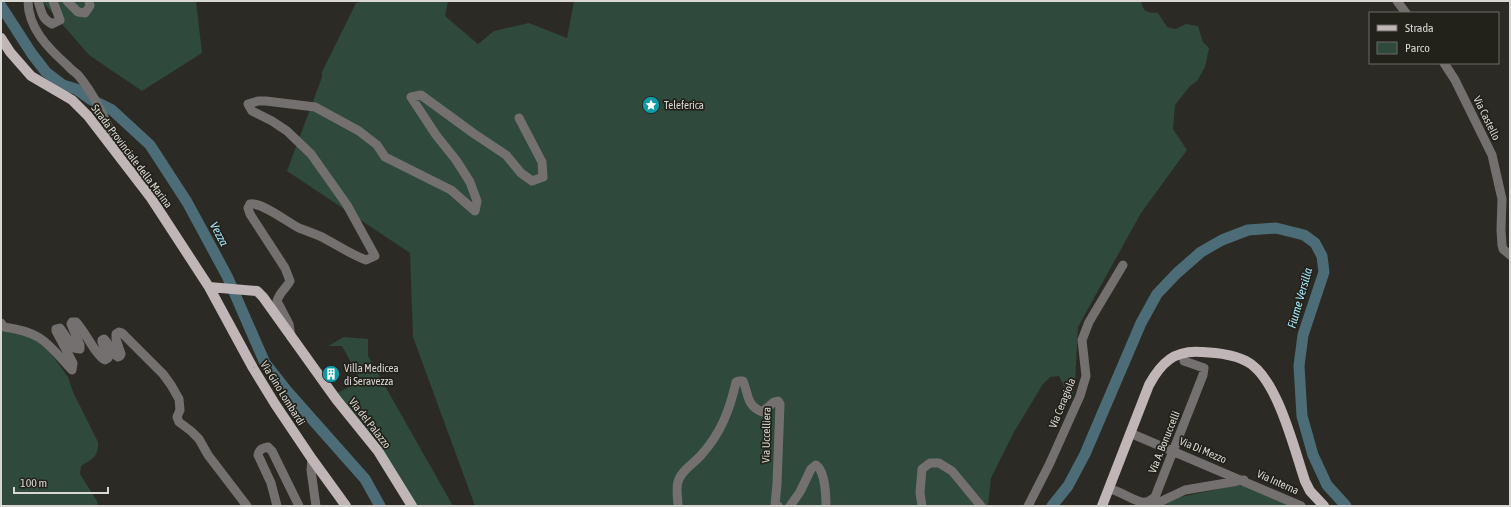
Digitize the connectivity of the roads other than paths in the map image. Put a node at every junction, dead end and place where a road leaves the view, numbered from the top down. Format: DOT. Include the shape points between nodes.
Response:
graph roads {
  1 [pos="28,1"];
  2 [pos="38,1"];
  3 [pos="53,1"];
  4 [pos="67,1"];
  5 [pos="89,1"];
  6 [pos="1397,1"];
  7 [pos="1405,12"];
  8 [pos="1,38"];
  9 [pos="1445,64"];
  10 [pos="520,118"];
  11 [pos="120,158"];
  12 [pos="1510,255"];
  13 [pos="1122,265"];
  14 [pos="210,287"];
  15 [pos="1,323"];
  16 [pos="291,337"];
  17 [pos="1184,361"];
  18 [pos="1130,432"];
  19 [pos="1173,450"];
  20 [pos="312,459"];
  21 [pos="1244,480"];
  22 [pos="1109,489"];
  23 [pos="317,504"];
  24 [pos="247,506"];
  25 [pos="277,506"];
  26 [pos="299,506"];
  27 [pos="346,506"];
  28 [pos="412,506"];
  29 [pos="678,506"];
  30 [pos="778,506"];
  31 [pos="790,506"];
  32 [pos="826,506"];
  33 [pos="922,506"];
  34 [pos="981,506"];
  35 [pos="1028,506"];
  36 [pos="1102,506"];
  37 [pos="1151,506"];
  38 [pos="1301,506"];
  39 [pos="1324,506"];
  1 -- 11 [label="street" via="37,32 78,75 96,102 118,148"];
  2 -- 3 [label="street" via="43,17 52,24 60,20"];
  4 -- 5 [label="street" via="78,12 85,13 90,6"];
  6 -- 7 [label="street"];
  8 -- 11 [label="main road, Strada Provinciale della Marina" via="31,76 78,105"];
  9 -- 12 [label="street, Via Castello" via="1492,155 1502,199 1502,245"];
  10 -- 16 [label="street" via="542,162 543,177 532,181 521,173 506,155 420,95 411,97 470,182 477,201 475,211 451,190 385,156 377,145 359,131 315,107 266,101 248,104 252,111 287,131 311,154 348,205 375,256 366,260 356,256 266,208 255,203 250,204 250,214 290,280 277,301 289,324"];
  11 -- 14 [label="main road, Strada Provinciale della Marina" via="151,198"];
  13 -- 35 [label="street, Via Ceragiola" via="1089,322 1082,340 1086,376 1080,396"];
  14 -- 16 [label="main road, Via del Palazzo" via="257,290"];
  14 -- 20 [label="main road, Via Gino Lombardi" via="256,374"];
  15 -- 24 [label="street" via="4,326 31,332 46,341 72,370 73,363 56,329 60,328 74,348 80,349 71,324 76,322 105,360 108,358 102,340 108,342 118,357 121,354 116,334 122,333 171,385 179,399 179,422 199,439 208,455"];
  16 -- 28 [label="main road, Via del Palazzo" via="378,451"];
  17 -- 19 [label="street, Via A. Bonuccelli" via="1204,368"];
  18 -- 19 [label="street, Via Di Mezzo"];
  18 -- 22 [label="main road"];
  18 -- 39 [label="main road" via="1157,370 1171,358 1199,352 1233,356 1247,361 1259,370 1272,389 1305,481 1310,491"];
  19 -- 21 [label="street, Via Di Mezzo"];
  19 -- 22 [label="street, Via A. Bonuccelli" via="1155,497 1148,502"];
  20 -- 23 [label="street" via="311,470"];
  20 -- 27 [label="main road, Via Gino Lombardi"];
  21 -- 37 [label="street" via="1185,490"];
  21 -- 38 [label="street, Via Interna"];
  22 -- 36 [label="main road"];
  25 -- 26 [label="street" via="271,482 258,455 263,448 268,447"];
  29 -- 30 [label="street, Via Uccelliera" via="677,484 680,476 703,454 726,419 736,382 739,381 743,381 748,401 755,409 762,412 774,402 778,401 780,404 775,505"];
  31 -- 32 [label="street" via="811,468 816,466 822,472"];
  33 -- 34 [label="street" via="922,469 930,463 939,463 952,471"];
}
